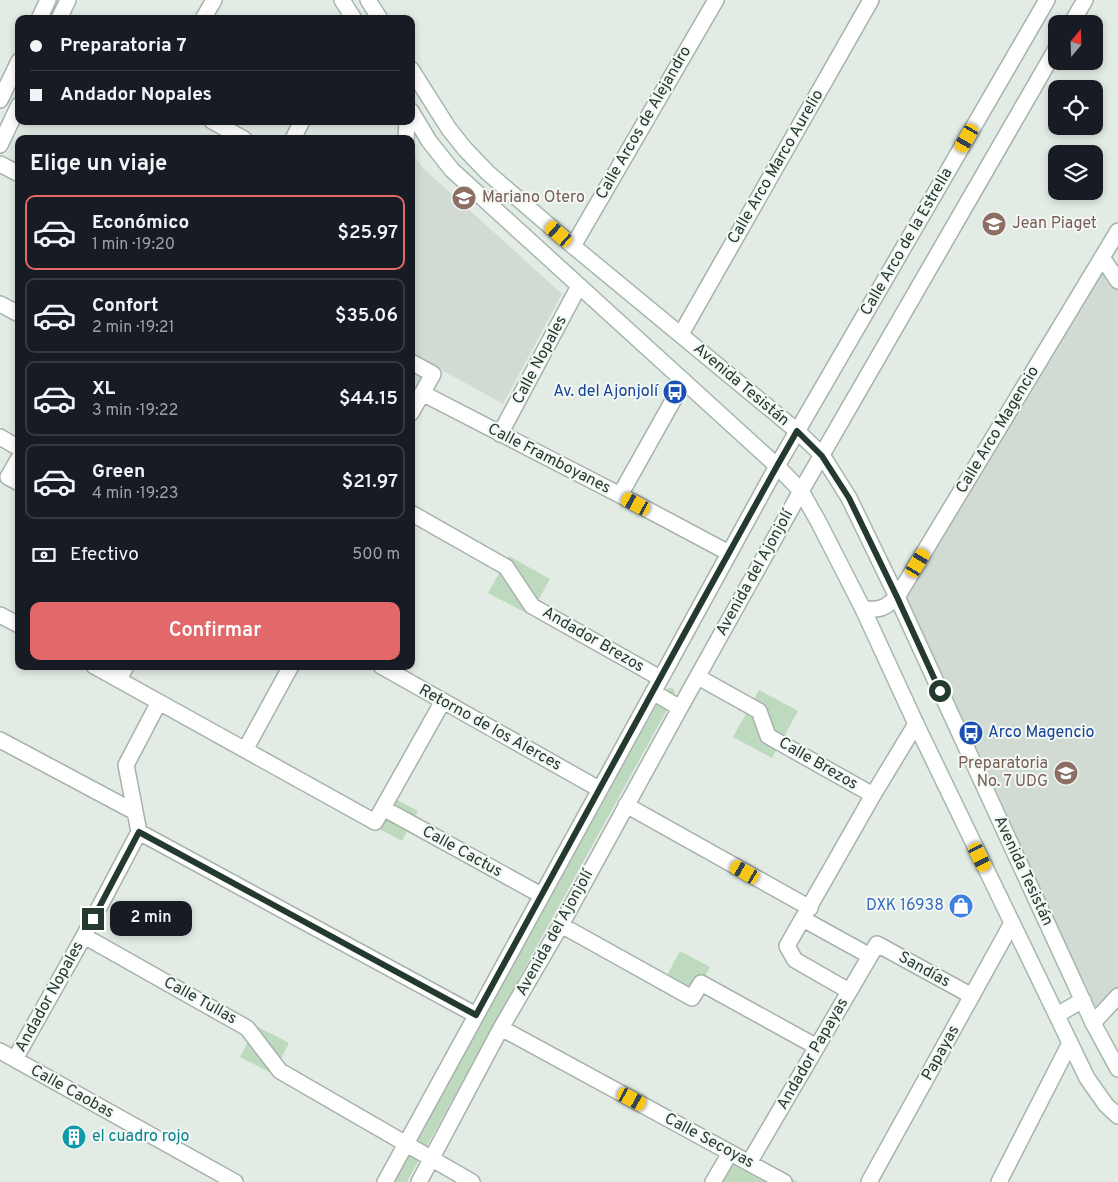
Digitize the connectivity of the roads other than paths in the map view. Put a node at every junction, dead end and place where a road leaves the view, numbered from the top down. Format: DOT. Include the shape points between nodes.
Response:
graph roads {
  1 [pos="48,0"];
  2 [pos="68,0"];
  3 [pos="214,0"];
  4 [pos="342,0"];
  5 [pos="368,0"];
  6 [pos="716,0"];
  7 [pos="871,0"];
  8 [pos="1046,0"];
  9 [pos="1085,0"];
  10 [pos="41,15"];
  11 [pos="61,15"];
  12 [pos="205,15"];
  13 [pos="351,15"];
  14 [pos="377,15"];
  15 [pos="1076,15"];
  16 [pos="1048,63"];
  17 [pos="15,69"];
  18 [pos="415,75"];
  19 [pos="0,100"];
  20 [pos="15,113"];
  21 [pos="415,117"];
  22 [pos="219,125"];
  23 [pos="237,135"];
  24 [pos="0,145"];
  25 [pos="0,164"];
  26 [pos="15,172"];
  27 [pos="1118,231"];
  28 [pos="573,246"];
  29 [pos="1102,257"];
  30 [pos="1118,281"];
  31 [pos="579,286"];
  32 [pos="0,304"];
  33 [pos="15,312"];
  34 [pos="681,334"];
  35 [pos="415,364"];
  36 [pos="684,381"];
  37 [pos="422,393"];
  38 [pos="415,406"];
  39 [pos="797,431"];
  40 [pos="500,434"];
  41 [pos="0,437"];
  42 [pos="15,446"];
  43 [pos="822,456"];
  44 [pos="15,465"];
  45 [pos="777,466"];
  46 [pos="15,481"];
  47 [pos="801,491"];
  48 [pos="620,496"];
  49 [pos="415,515"];
  50 [pos="729,553"];
  51 [pos="897,597"];
  52 [pos="863,608"];
  53 [pos="0,614"];
  54 [pos="15,623"];
  55 [pos="101,670"];
  56 [pos="124,670"];
  57 [pos="289,670"];
  58 [pos="388,670"];
  59 [pos="698,677"];
  60 [pos="660,678"];
  61 [pos="119,680"];
  62 [pos="653,692"];
  63 [pos="443,701"];
  64 [pos="158,702"];
  65 [pos="680,708"];
  66 [pos="916,724"];
  67 [pos="0,740"];
  68 [pos="245,750"];
  69 [pos="599,789"];
  70 [pos="873,795"];
  71 [pos="626,805"];
  72 [pos="383,808"];
  73 [pos="136,812"];
  74 [pos="139,832"];
  75 [pos="541,895"];
  76 [pos="806,913"];
  77 [pos="1012,923"];
  78 [pos="561,925"];
  79 [pos="84,936"];
  80 [pos="874,950"];
  81 [pos="850,991"];
  82 [pos="972,996"];
  83 [pos="1118,996"];
  84 [pos="1083,1000"];
  85 [pos="476,1015"];
  86 [pos="1056,1015"];
  87 [pos="1093,1023"];
  88 [pos="501,1028"];
  89 [pos="1070,1043"];
  90 [pos="817,1047"];
  91 [pos="0,1051"];
  92 [pos="15,1060"];
  93 [pos="1118,1069"];
  94 [pos="1118,1116"];
  95 [pos="406,1144"];
  96 [pos="730,1153"];
  97 [pos="431,1159"];
  98 [pos="749,1163"];
  99 [pos="235,1182"];
  100 [pos="385,1182"];
  101 [pos="419,1182"];
  102 [pos="472,1182"];
  103 [pos="713,1182"];
  104 [pos="784,1182"];
  105 [pos="869,1182"];
  106 [pos="999,1182"];
  1 -- 10 [label="street"];
  2 -- 11 [label="street"];
  3 -- 12 [label="street"];
  4 -- 13 [label="street"];
  5 -- 14 [label="street"];
  6 -- 28 [label="street, Calle Arcos de Alejandro"];
  7 -- 34 [label="street, Calle Arco Marco Aurelio"];
  8 -- 39 [label="street, Calle Arco de la Estrella"];
  9 -- 15 [label="street"];
  16 -- 43 [label="street, Calle Arco de la Estrella"];
  17 -- 19 [label="street"];
  18 -- 28 [label="street, Avenida Tesistán" via="465,149"];
  20 -- 24 [label="street"];
  21 -- 31 [label="street, Avenida Tesistán" via="452,170"];
  22 -- 23 [label="street"];
  25 -- 26 [label="street"];
  27 -- 29 [label="street, Calle Arco Magencio"];
  28 -- 34 [label="street, Avenida Tesistán"];
  29 -- 30 [label="street"];
  29 -- 51 [label="street, Calle Arco Magencio"];
  31 -- 36 [label="street, Avenida Tesistán"];
  31 -- 40 [label="street, Calle Nopales"];
  32 -- 33 [label="street"];
  34 -- 39 [label="street, Avenida Tesistán"];
  35 -- 37 [label="street" via="433,374"];
  36 -- 45 [label="street, Avenida Tesistán"];
  36 -- 48 [label="street"];
  37 -- 38 [label="street"];
  37 -- 40 [label="street, Calle Framboyanes"];
  39 -- 43 [label="street, Avenida Tesistán"];
  39 -- 45 [label="street, Calle Arco de la Estrella"];
  40 -- 48 [label="street, Calle Framboyanes"];
  41 -- 42 [label="street"];
  43 -- 47 [label="street, Calle Arco de la Estrella"];
  43 -- 51 [label="street, Avenida Tesistán" via="849,498"];
  44 -- 46 [label="street" via="8,477"];
  45 -- 47 [label="street, Avenida Tesistán"];
  45 -- 50 [label="street, Avenida del Ajonjolí"];
  47 -- 52 [label="street, Avenida Tesistán"];
  47 -- 59 [label="street, Avenida del Ajonjolí"];
  48 -- 50 [label="street, Calle Framboyanes"];
  49 -- 60 [label="street, Andador Brezos" via="506,567 532,606"];
  50 -- 60 [label="street, Avenida del Ajonjolí"];
  51 -- 52 [label="street, Calle Arco Magencio" via="875,610"];
  51 -- 84 [label="street, Avenida Tesistán"];
  52 -- 66 [label="street, Avenida Tesistán"];
  53 -- 54 [label="street"];
  55 -- 61 [label="street"];
  56 -- 61 [label="street"];
  57 -- 68 [label="street"];
  58 -- 63 [label="street, Retorno de los Alerces"];
  59 -- 65 [label="street, Avenida del Ajonjolí"];
  59 -- 70 [label="street, Calle Brezos" via="759,711 768,736"];
  60 -- 62 [label="street, Avenida del Ajonjolí"];
  61 -- 64 [label="street"];
  62 -- 65 [label="street"];
  62 -- 69 [label="street, Avenida del Ajonjolí"];
  63 -- 69 [label="street, Retorno de los Alerces"];
  63 -- 72 [label="street"];
  64 -- 68 [label="street"];
  64 -- 73 [label="street" via="126,766"];
  65 -- 71 [label="street, Avenida del Ajonjolí"];
  66 -- 70 [label="street"];
  66 -- 77 [label="street, Avenida Tesistán"];
  67 -- 73 [label="street"];
  68 -- 72 [label="street" via="375,822"];
  69 -- 75 [label="street, Avenida del Ajonjolí"];
  70 -- 76 [label="street"];
  71 -- 76 [label="street, Sandías"];
  71 -- 78 [label="street, Avenida del Ajonjolí"];
  72 -- 75 [label="street, Calle Cactus"];
  73 -- 74 [label="street"];
  74 -- 79 [label="street, Andador Nopales"];
  74 -- 85 [label="street"];
  75 -- 85 [label="street, Avenida del Ajonjolí"];
  76 -- 80 [label="street, Sandías"];
  76 -- 81 [label="street" via="788,946 795,960"];
  77 -- 82 [label="street, Papayas"];
  77 -- 86 [label="street, Avenida Tesistán"];
  78 -- 88 [label="street, Avenida del Ajonjolí"];
  78 -- 90 [label="street" via="692,998 701,983"];
  79 -- 92 [label="street, Andador Nopales"];
  79 -- 95 [label="street, Calle Tullas" via="247,1028 280,1071"];
  80 -- 81 [label="street, Andador Papayas"];
  80 -- 82 [label="street, Sandías"];
  81 -- 90 [label="street, Andador Papayas"];
  82 -- 105 [label="street, Papayas"];
  83 -- 87 [label="street"];
  84 -- 86 [label="street"];
  84 -- 87 [label="street, Avenida Tesistán"];
  85 -- 95 [label="street, Avenida del Ajonjolí"];
  86 -- 89 [label="street, Avenida Tesistán"];
  87 -- 93 [label="street, Avenida Tesistán"];
  88 -- 96 [label="street, Calle Secoyas"];
  88 -- 97 [label="street, Avenida del Ajonjolí"];
  89 -- 94 [label="street, Avenida Tesistán" via="1087,1078"];
  89 -- 106 [label="street"];
  90 -- 98 [label="street, Andador Papayas"];
  91 -- 92 [label="street, Calle Caobas"];
  92 -- 99 [label="street, Calle Caobas"];
  95 -- 97 [label="street"];
  95 -- 100 [label="street, Avenida del Ajonjolí"];
  96 -- 98 [label="street, Calle Secoyas"];
  96 -- 103 [label="street"];
  97 -- 101 [label="street, Avenida del Ajonjolí"];
  97 -- 102 [label="street"];
  98 -- 104 [label="street, Calle Secoyas"];
}
